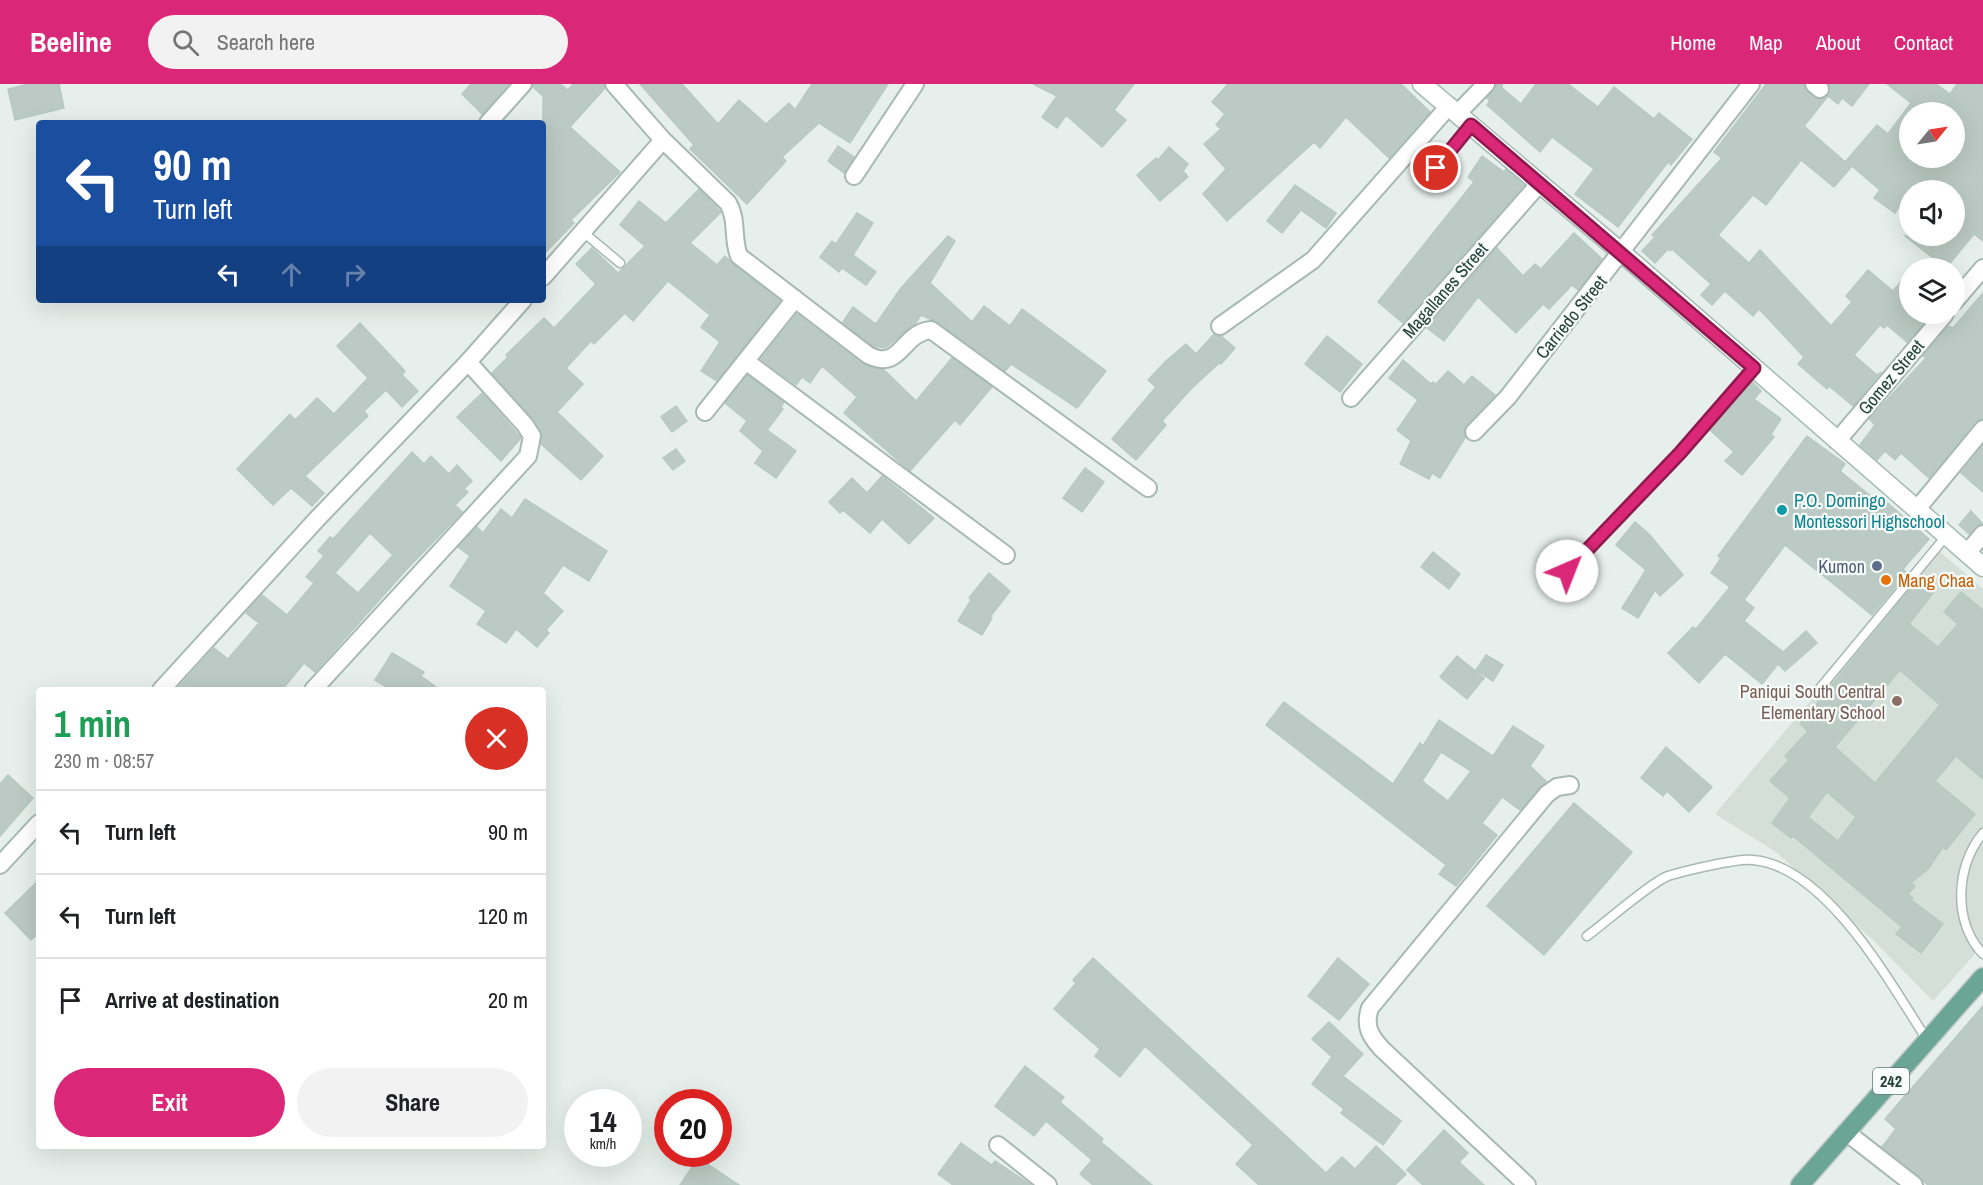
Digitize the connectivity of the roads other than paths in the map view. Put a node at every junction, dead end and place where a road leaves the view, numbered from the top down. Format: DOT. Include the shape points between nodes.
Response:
graph roads {
  1 [pos="523,84"];
  2 [pos="614,84"];
  3 [pos="915,84"];
  4 [pos="1422,84"];
  5 [pos="1486,84"];
  6 [pos="1751,84"];
  7 [pos="1459,115"];
  8 [pos="491,120"];
  9 [pos="663,140"];
  10 [pos="854,177"];
  11 [pos="1424,182"];
  12 [pos="1540,183"];
  13 [pos="583,232"];
  14 [pos="1622,252"];
  15 [pos="620,263"];
  16 [pos="1983,268"];
  17 [pos="546,274"];
  18 [pos="1965,289"];
  19 [pos="795,299"];
  20 [pos="519,303"];
  21 [pos="1936,324"];
  22 [pos="1220,326"];
  23 [pos="468,362"];
  24 [pos="747,362"];
  25 [pos="1754,368"];
  26 [pos="1351,398"];
  27 [pos="705,412"];
  28 [pos="1983,429"];
  29 [pos="1474,432"];
  30 [pos="1837,441"];
  31 [pos="1148,488"];
  32 [pos="1917,510"];
  33 [pos="1983,534"];
  34 [pos="1947,535"];
  35 [pos="1967,553"];
  36 [pos="1006,555"];
  37 [pos="1983,567"];
  38 [pos="1567,571"];
  39 [pos="163,687"];
  40 [pos="316,687"];
  41 [pos="1816,693"];
  42 [pos="1570,784"];
  43 [pos="36,826"];
  44 [pos="1983,833"];
  45 [pos="0,865"];
  46 [pos="1587,936"];
  47 [pos="1983,954"];
  48 [pos="1983,977"];
  49 [pos="1927,1040"];
  50 [pos="1845,1132"];
  51 [pos="998,1145"];
  52 [pos="1048,1185"];
  53 [pos="1527,1185"];
  54 [pos="1800,1185"];
  55 [pos="1914,1185"];
  1 -- 8 [label="street"];
  2 -- 9 [label="street"];
  3 -- 10 [label="street"];
  4 -- 7 [label="street"];
  5 -- 7 [label="street"];
  6 -- 14 [label="street, Carriedo Street"];
  7 -- 11 [label="lane"];
  7 -- 12 [label="street"];
  7 -- 22 [label="street" via="1313,260"];
  9 -- 13 [label="street"];
  9 -- 19 [label="street" via="728,203 733,211 735,246 740,256"];
  12 -- 14 [label="street"];
  12 -- 26 [label="street, Magallanes Street"];
  13 -- 15 [label="lane"];
  13 -- 17 [label="street"];
  14 -- 25 [label="street"];
  14 -- 29 [label="street, Carriedo Street" via="1508,397"];
  16 -- 18 [label="street"];
  19 -- 24 [label="street"];
  19 -- 31 [label="street" via="880,362 890,360 921,331 931,330"];
  20 -- 23 [label="street"];
  21 -- 30 [label="street, Gomez Street"];
  23 -- 39 [label="street"];
  23 -- 40 [label="street" via="525,425 532,436 528,456"];
  24 -- 27 [label="street"];
  24 -- 36 [label="street"];
  25 -- 30 [label="street"];
  25 -- 38 [label="lane" via="1680,453"];
  28 -- 32 [label="street"];
  30 -- 32 [label="street"];
  32 -- 34 [label="street"];
  33 -- 35 [label="street"];
  34 -- 35 [label="street"];
  34 -- 41 [label="lane"];
  35 -- 37 [label="street"];
  42 -- 53 [label="street" via="1547,794 1370,1008 1366,1021 1370,1036 1382,1050"];
  43 -- 45 [label="street"];
  44 -- 47 [label="lane" via="1966,862 1961,893 1963,921 1971,941"];
  46 -- 49 [label="lane" via="1667,877 1737,860 1768,862 1802,882 1844,918"];
  48 -- 49 [label="main road, 242"];
  49 -- 50 [label="main road, 242"];
  50 -- 54 [label="main road, 242"];
  50 -- 55 [label="street"];
  51 -- 52 [label="street"];
}
